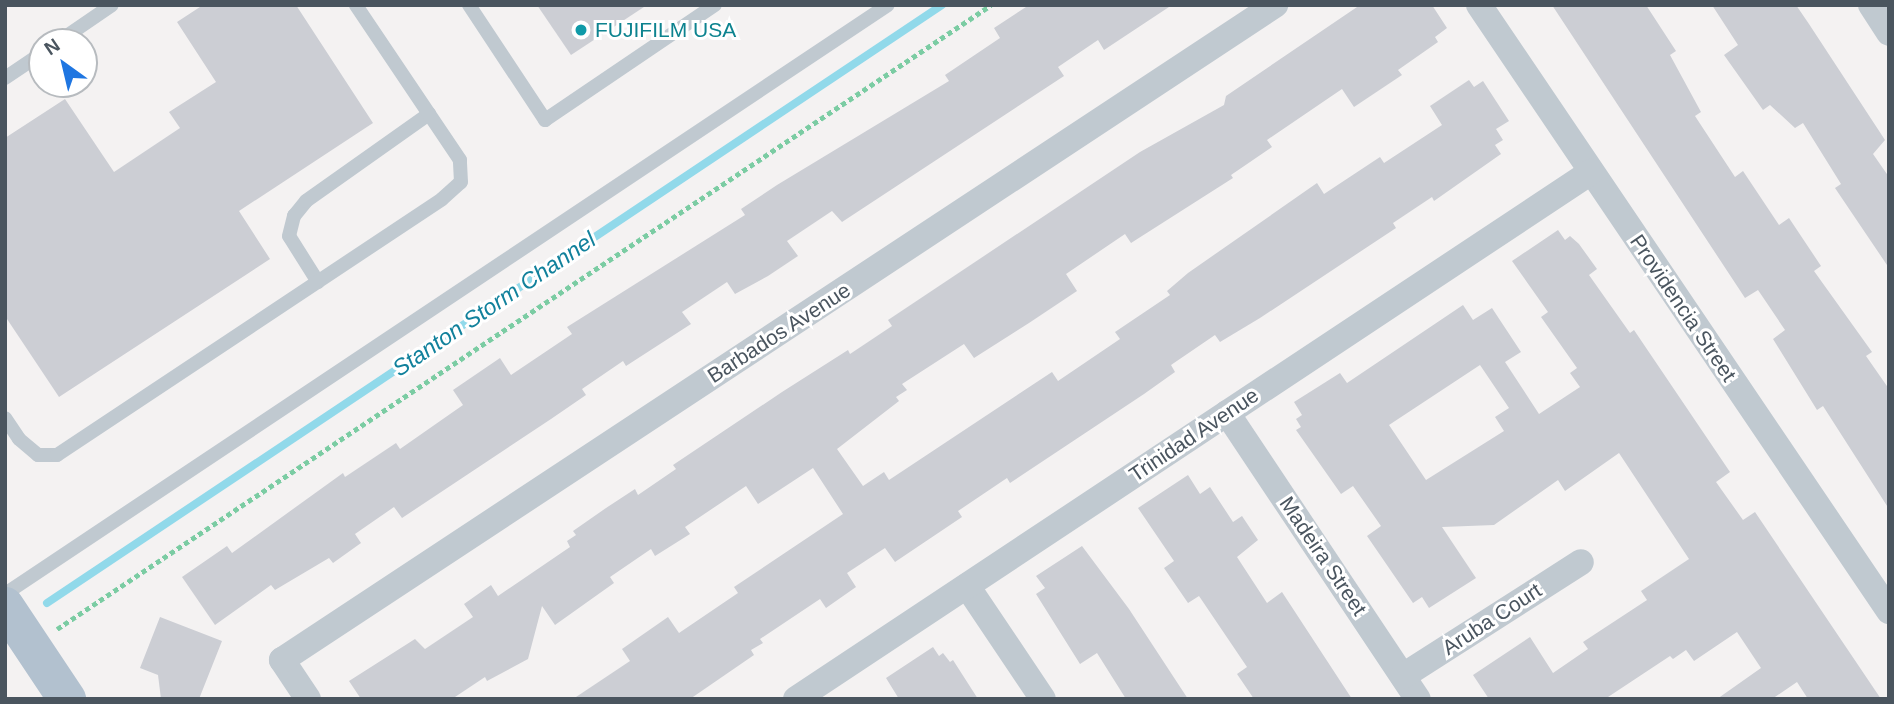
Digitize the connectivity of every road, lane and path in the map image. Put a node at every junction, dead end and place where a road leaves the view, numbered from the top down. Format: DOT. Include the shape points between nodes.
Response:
graph roads {
  1 [pos="112,5"];
  2 [pos="356,5"];
  3 [pos="469,5"];
  4 [pos="715,5"];
  5 [pos="887,5"];
  6 [pos="991,5"];
  7 [pos="1275,5"];
  8 [pos="1479,5"];
  9 [pos="1871,5"];
  10 [pos="78,28"];
  11 [pos="1889,33"];
  12 [pos="28,62"];
  13 [pos="5,78"];
  14 [pos="429,114"];
  15 [pos="1591,172"];
  16 [pos="318,282"];
  17 [pos="1227,413"];
  18 [pos="5,418"];
  19 [pos="1581,562"];
  20 [pos="967,586"];
  21 [pos="5,594"];
  22 [pos="1885,598"];
  23 [pos="5,606"];
  24 [pos="32,646"];
  25 [pos="1403,676"];
  26 [pos="67,699"];
  27 [pos="308,699"];
  28 [pos="796,699"];
  29 [pos="1043,699"];
  30 [pos="1418,699"];
  1 -- 10 [label="lane"];
  2 -- 14 [label="lane"];
  3 -- 4 [label="lane" via="545,120"];
  5 -- 21 [label="lane"];
  6 -- 24 [label="path"];
  7 -- 27 [label="street, Barbados Avenue" via="282,660"];
  8 -- 15 [label="street, Providencia Street"];
  9 -- 11 [label="street"];
  12 -- 13 [label="lane"];
  14 -- 16 [label="lane" via="306,201 294,216 289,236"];
  14 -- 16 [label="lane" via="460,160 461,182 443,199"];
  15 -- 17 [label="street, Trinidad Avenue"];
  15 -- 22 [label="street, Providencia Street"];
  16 -- 18 [label="lane" via="57,455 38,455 19,439"];
  17 -- 20 [label="street, Trinidad Avenue"];
  17 -- 25 [label="street, Madeira Street"];
  19 -- 25 [label="street, Aruba Court"];
  20 -- 28 [label="street, Trinidad Avenue"];
  20 -- 29 [label="street"];
  23 -- 24 [label="main road"];
  24 -- 26 [label="main road"];
  25 -- 30 [label="street, Madeira Street"];
}
